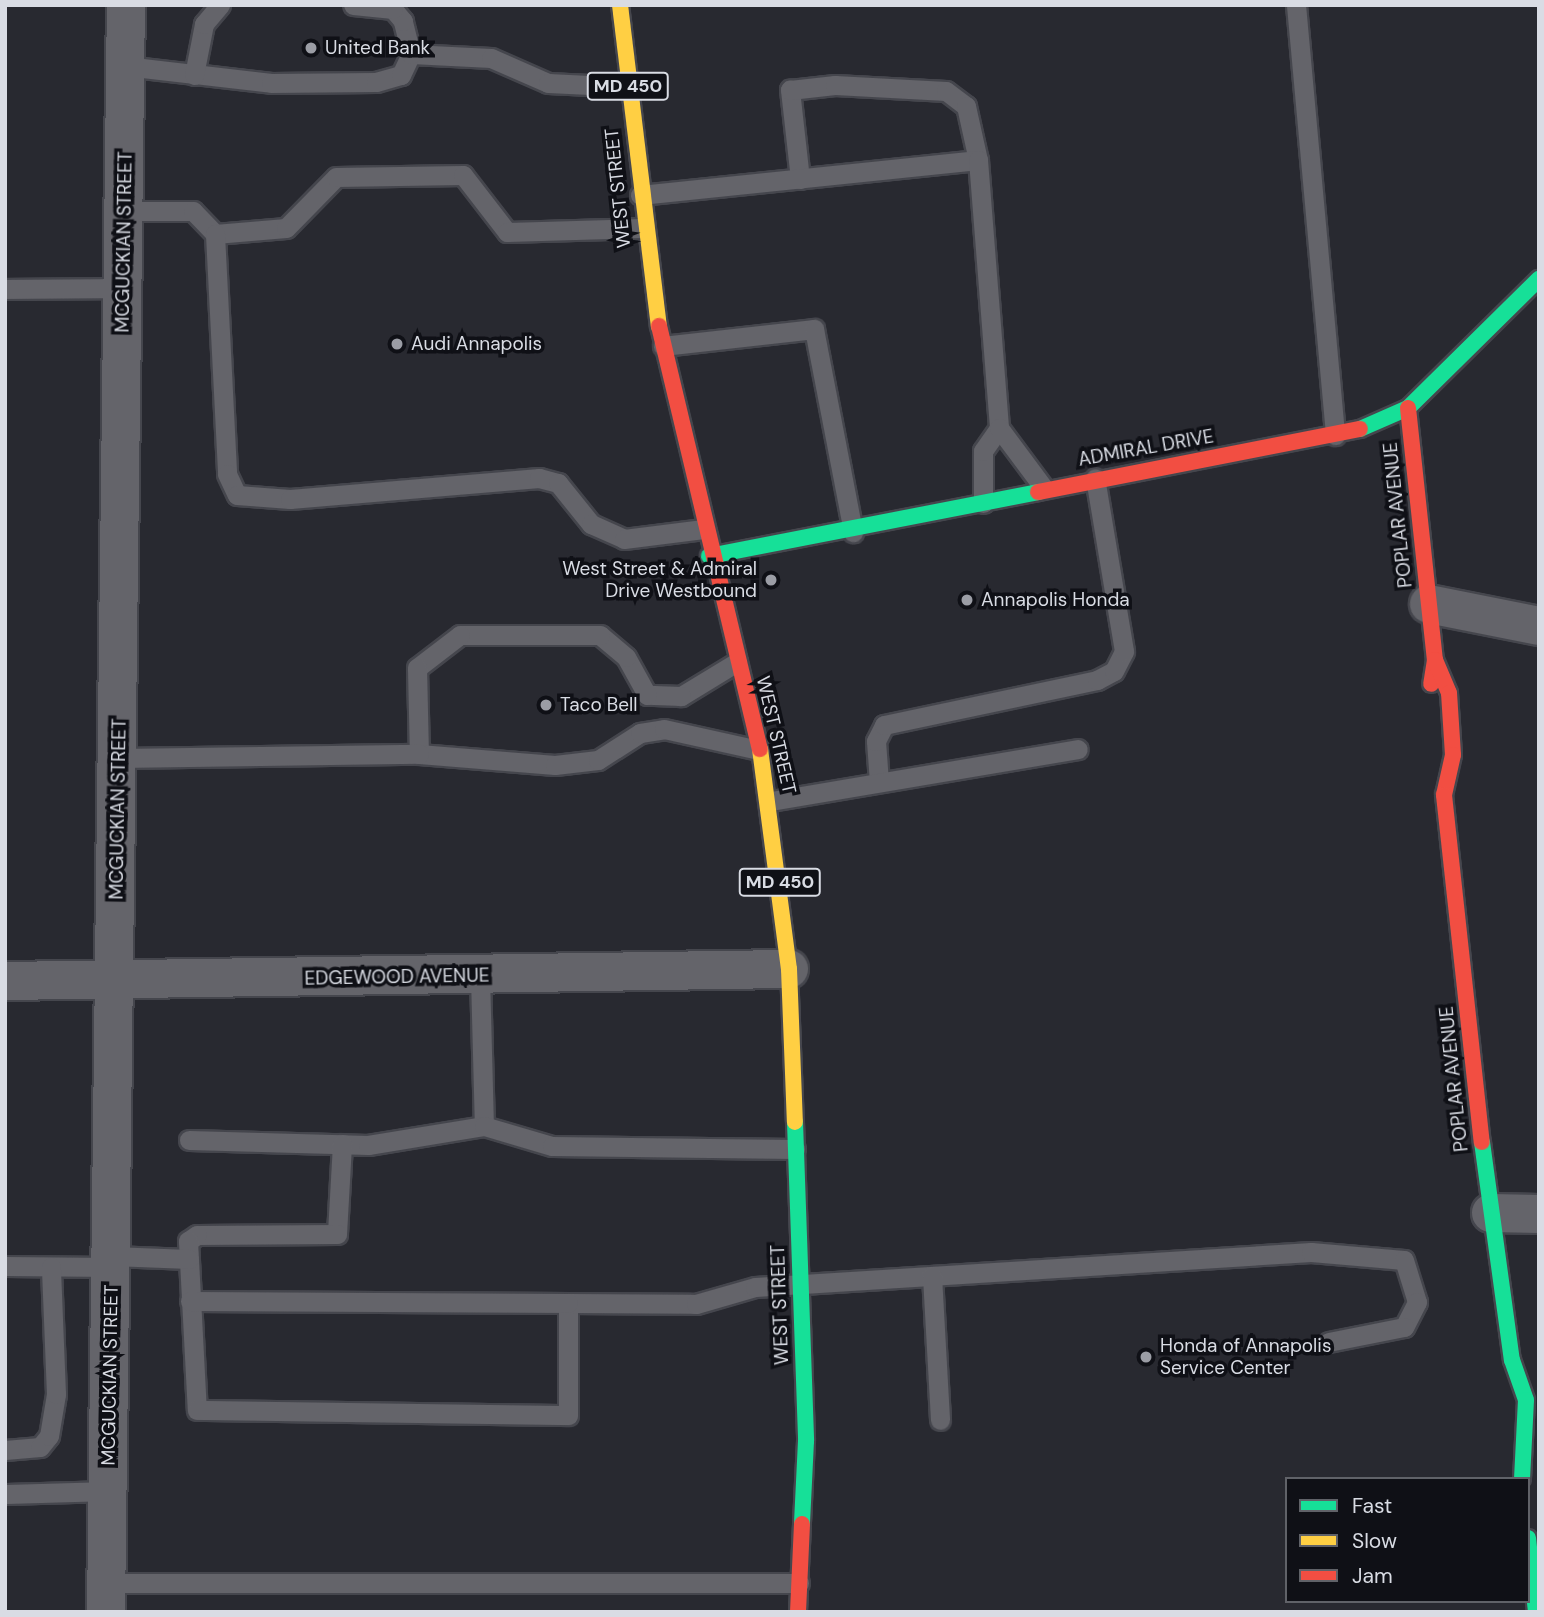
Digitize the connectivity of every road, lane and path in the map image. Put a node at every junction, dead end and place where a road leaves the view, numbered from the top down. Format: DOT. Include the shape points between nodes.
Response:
graph roads {
  1 [pos="126,5"];
  2 [pos="220,5"];
  3 [pos="353,5"];
  4 [pos="620,5"];
  5 [pos="1296,5"];
  6 [pos="411,54"];
  7 [pos="125,66"];
  8 [pos="194,75"];
  9 [pos="629,87"];
  10 [pos="978,160"];
  11 [pos="800,179"];
  12 [pos="640,195"];
  13 [pos="124,211"];
  14 [pos="644,228"];
  15 [pos="215,234"];
  16 [pos="1539,279"];
  17 [pos="123,288"];
  18 [pos="5,289"];
  19 [pos="663,346"];
  20 [pos="1408,408"];
  21 [pos="999,428"];
  22 [pos="1335,435"];
  23 [pos="1095,478"];
  24 [pos="1043,487"];
  25 [pos="982,503"];
  26 [pos="703,529"];
  27 [pos="853,532"];
  28 [pos="709,555"];
  29 [pos="1429,604"];
  30 [pos="1539,626"];
  31 [pos="1435,660"];
  32 [pos="737,662"];
  33 [pos="647,695"];
  34 [pos="1429,706"];
  35 [pos="643,733"];
  36 [pos="1078,749"];
  37 [pos="760,750"];
  38 [pos="1433,750"];
  39 [pos="419,754"];
  40 [pos="119,758"];
  41 [pos="879,782"];
  42 [pos="1444,793"];
  43 [pos="771,801"];
  44 [pos="789,969"];
  45 [pos="480,976"];
  46 [pos="116,980"];
  47 [pos="5,981"];
  48 [pos="484,1126"];
  49 [pos="189,1140"];
  50 [pos="342,1144"];
  51 [pos="796,1149"];
  52 [pos="1491,1213"];
  53 [pos="1539,1214"];
  54 [pos="189,1259"];
  55 [pos="112,1261"];
  56 [pos="5,1266"];
  57 [pos="51,1267"];
  58 [pos="932,1276"];
  59 [pos="800,1284"];
  60 [pos="190,1301"];
  61 [pos="568,1303"];
  62 [pos="1328,1342"];
  63 [pos="1512,1360"];
  64 [pos="1502,1391"];
  65 [pos="940,1420"];
  66 [pos="1503,1430"];
  67 [pos="5,1450"];
  68 [pos="1521,1470"];
  69 [pos="108,1491"];
  70 [pos="5,1494"];
  71 [pos="1530,1554"];
  72 [pos="799,1583"];
  73 [pos="106,1597"];
  74 [pos="1537,1610"];
  75 [pos="798,1612"];
  1 -- 7 [label="street, MCGUCKIAN STREET"];
  2 -- 8 [label="lane" via="204,24"];
  3 -- 6 [label="lane" via="393,9"];
  4 -- 9 [label="street, WEST STREET / MD 450"];
  5 -- 22 [label="lane"];
  6 -- 8 [label="lane" via="401,75 376,82"];
  6 -- 9 [label="lane" via="491,58 548,83"];
  7 -- 8 [label="lane"];
  7 -- 13 [label="street, MCGUCKIAN STREET"];
  9 -- 12 [label="street, WEST STREET / MD 450"];
  10 -- 11 [label="lane"];
  10 -- 11 [label="lane" via="967,106 946,91 835,85 790,90"];
  10 -- 21 [label="lane"];
  11 -- 12 [label="lane"];
  12 -- 14 [label="street, WEST STREET / MD 450"];
  13 -- 15 [label="lane" via="193,211"];
  13 -- 17 [label="street, MCGUCKIAN STREET"];
  14 -- 15 [label="lane" via="508,232 463,175 335,177 286,228"];
  14 -- 19 [label="street, WEST STREET / MD 450"];
  15 -- 26 [label="lane" via="227,474 237,495 290,499 539,478 558,483 591,524 624,538"];
  16 -- 20 [label="street, ADMIRAL DRIVE"];
  17 -- 18 [label="lane"];
  17 -- 40 [label="street, MCGUCKIAN STREET"];
  19 -- 26 [label="street, WEST STREET / MD 450"];
  19 -- 27 [label="lane" via="814,329"];
  20 -- 22 [label="street, ADMIRAL DRIVE"];
  20 -- 29 [label="street, POPLAR AVENUE"];
  21 -- 24 [label="lane"];
  21 -- 25 [label="lane" via="983,451"];
  22 -- 23 [label="street, ADMIRAL DRIVE"];
  23 -- 24 [label="street, ADMIRAL DRIVE"];
  23 -- 41 [label="lane" via="1124,651 1114,671 884,725 876,741"];
  24 -- 25 [label="street, ADMIRAL DRIVE"];
  25 -- 27 [label="street, ADMIRAL DRIVE"];
  26 -- 28 [label="street, WEST STREET / MD 450"];
  27 -- 28 [label="street, ADMIRAL DRIVE"];
  28 -- 32 [label="street, WEST STREET / MD 450"];
  29 -- 30 [label="street"];
  29 -- 31 [label="street, POPLAR AVENUE"];
  31 -- 34 [label="street, POPLAR AVENUE"];
  31 -- 42 [label="street, POPLAR AVENUE" via="1445,677 1453,737"];
  32 -- 33 [label="lane" via="681,696"];
  32 -- 37 [label="street, WEST STREET / MD 450"];
  33 -- 35 [label="lane"];
  33 -- 39 [label="lane" via="626,657 600,635 460,635 417,668"];
  35 -- 37 [label="lane" via="664,729"];
  35 -- 39 [label="lane" via="598,760 555,765"];
  36 -- 41 [label="lane"];
  37 -- 43 [label="street, WEST STREET / MD 450"];
  38 -- 42 [label="street, POPLAR AVENUE"];
  39 -- 40 [label="lane"];
  40 -- 46 [label="street, MCGUCKIAN STREET"];
  41 -- 43 [label="lane"];
  42 -- 52 [label="street, POPLAR AVENUE"];
  43 -- 44 [label="street, WEST STREET / MD 450"];
  44 -- 45 [label="street, EDGEWOOD AVENUE"];
  44 -- 51 [label="street, WEST STREET / MD 450"];
  45 -- 46 [label="street, EDGEWOOD AVENUE"];
  45 -- 48 [label="lane"];
  46 -- 47 [label="street, EDGEWOOD AVENUE"];
  46 -- 55 [label="street, MCGUCKIAN STREET"];
  48 -- 50 [label="lane"];
  48 -- 51 [label="lane" via="552,1146"];
  49 -- 50 [label="lane"];
  50 -- 54 [label="lane" via="337,1234 197,1235 188,1241"];
  51 -- 59 [label="street, WEST STREET / MD 450"];
  52 -- 53 [label="street"];
  52 -- 63 [label="street, POPLAR AVENUE"];
  54 -- 55 [label="lane"];
  54 -- 60 [label="lane"];
  55 -- 57 [label="lane"];
  55 -- 69 [label="street, MCGUCKIAN STREET"];
  56 -- 57 [label="lane"];
  57 -- 67 [label="lane" via="56,1394 49,1436 40,1447"];
  58 -- 59 [label="lane"];
  58 -- 62 [label="lane" via="1311,1252 1404,1260 1417,1302 1404,1327"];
  58 -- 65 [label="lane"];
  59 -- 61 [label="lane" via="755,1287 696,1304"];
  59 -- 72 [label="street, WEST STREET / MD 450" via="806,1441"];
  60 -- 61 [label="lane"];
  60 -- 61 [label="lane" via="194,1406 201,1412 563,1416 571,1412"];
  63 -- 64 [label="street, POPLAR AVENUE"];
  63 -- 68 [label="street, POPLAR AVENUE" via="1526,1400"];
  66 -- 68 [label="street, POPLAR AVENUE"];
  69 -- 70 [label="lane"];
  69 -- 73 [label="street, MCGUCKIAN STREET"];
  71 -- 74 [label="street"];
  72 -- 73 [label="lane"];
  72 -- 75 [label="street, WEST STREET / MD 450"];
}
